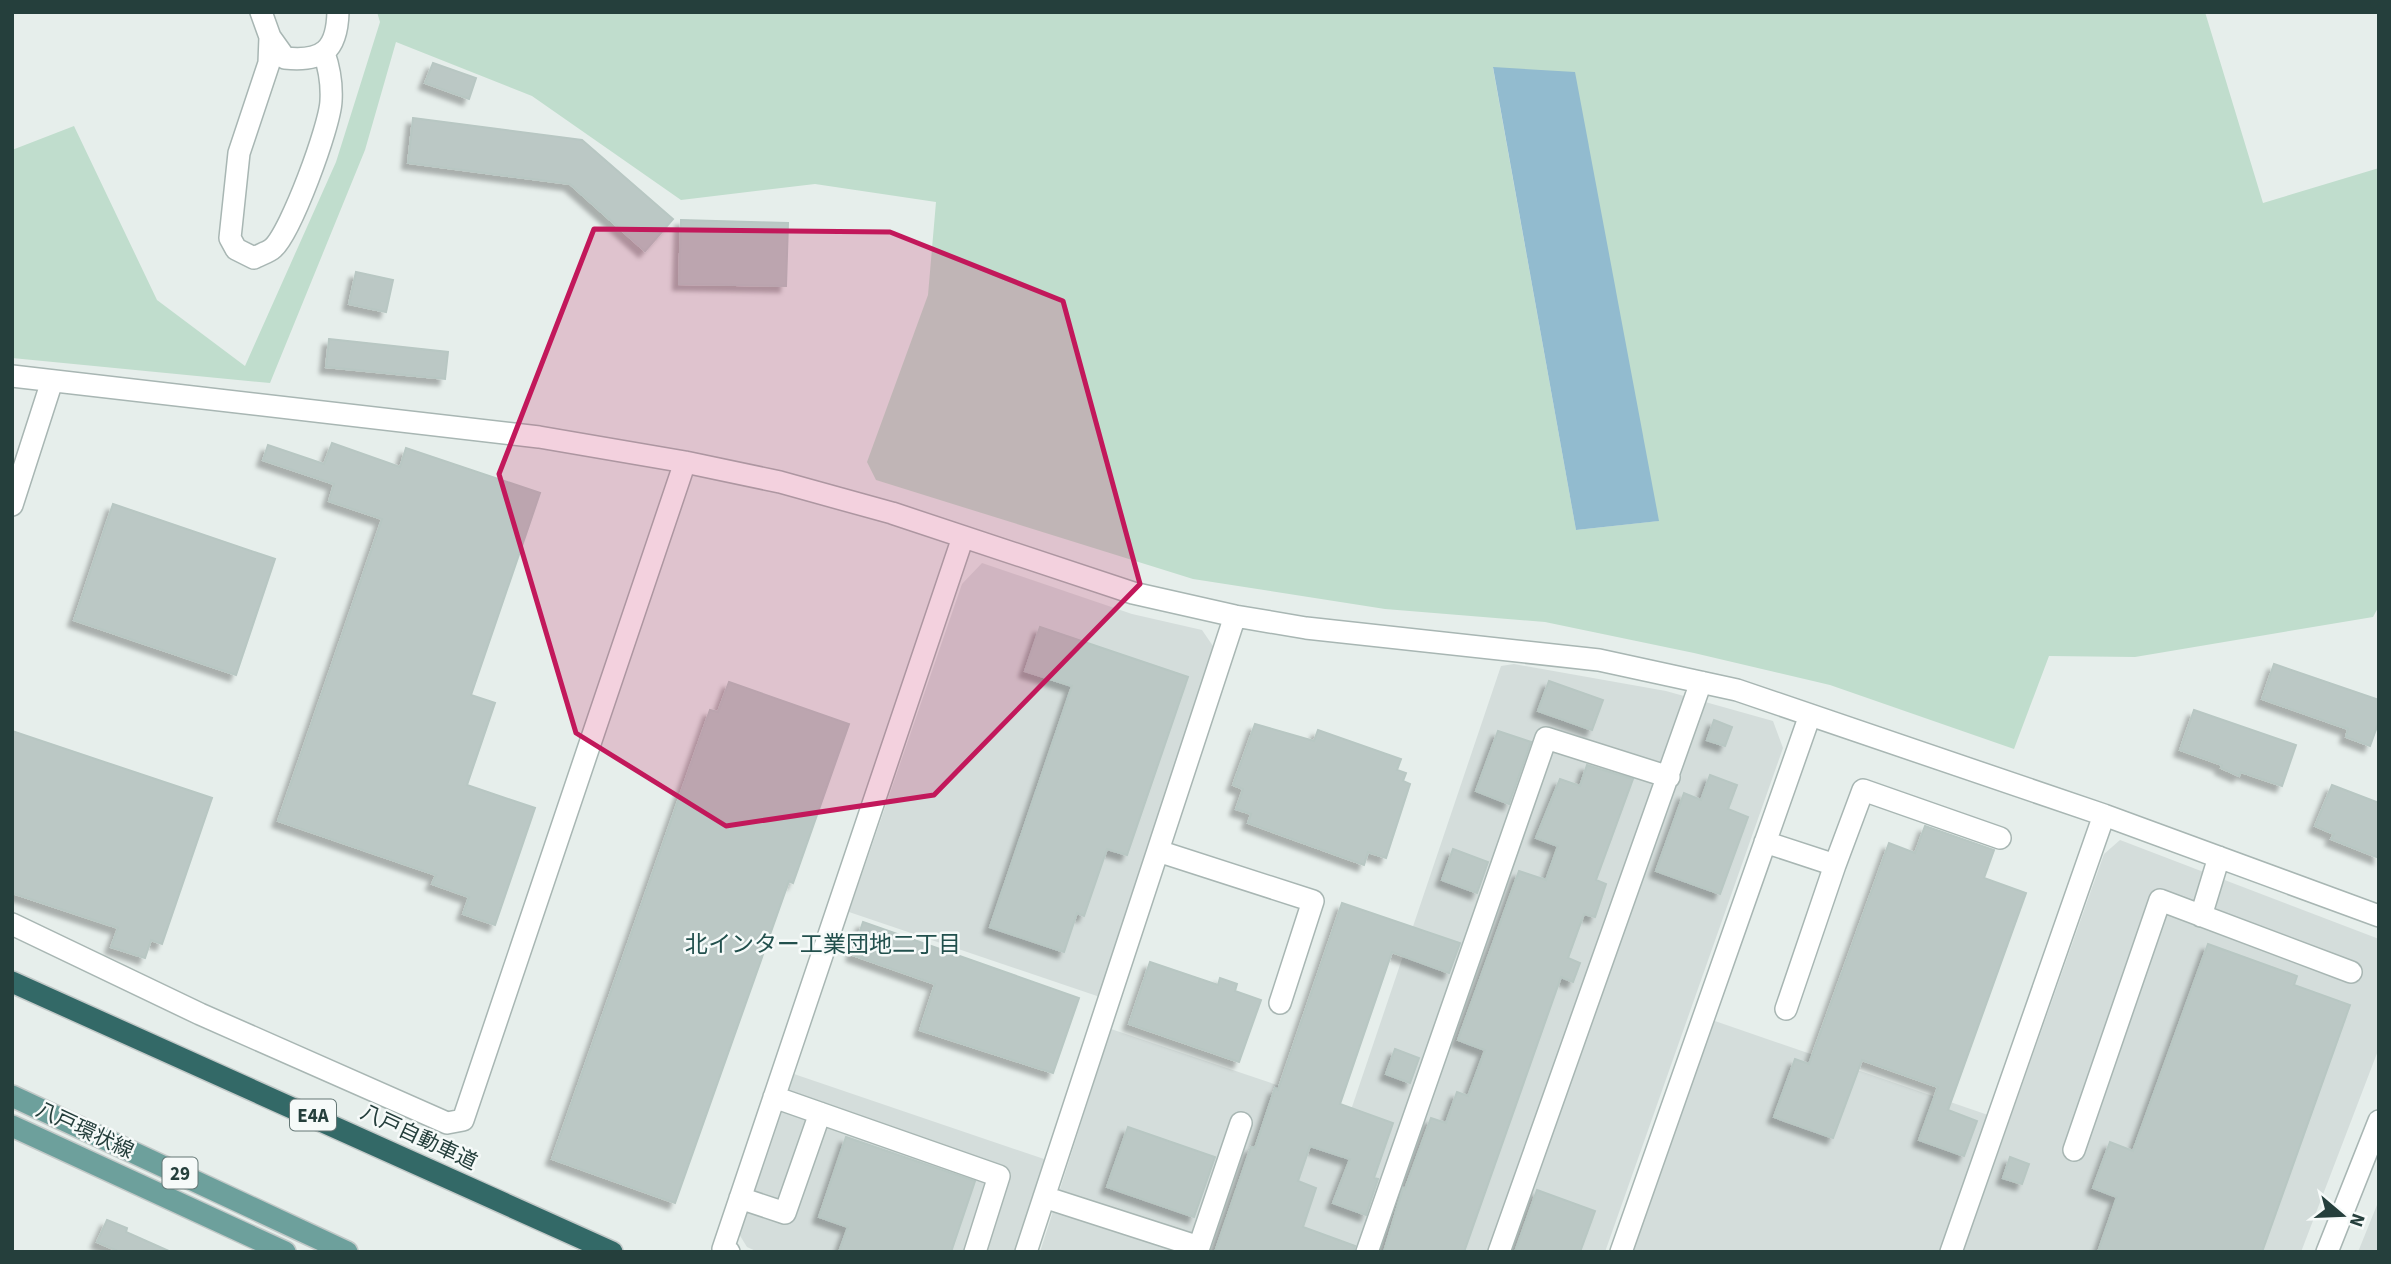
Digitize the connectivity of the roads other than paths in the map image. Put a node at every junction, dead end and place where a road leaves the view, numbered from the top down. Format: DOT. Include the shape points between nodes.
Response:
graph roads {
  1 [pos="261,12"];
  2 [pos="338,12"];
  3 [pos="270,37"];
  4 [pos="324,53"];
  5 [pos="12,376"];
  6 [pos="52,381"];
  7 [pos="685,462"];
  8 [pos="12,505"];
  9 [pos="963,537"];
  10 [pos="1235,616"];
  11 [pos="1701,682"];
  12 [pos="1810,715"];
  13 [pos="1669,777"];
  14 [pos="2104,816"];
  15 [pos="2000,838"];
  16 [pos="1765,842"];
  17 [pos="1158,851"];
  18 [pos="2219,858"];
  19 [pos="1835,865"];
  20 [pos="2201,916"];
  21 [pos="2379,916"];
  22 [pos="12,924"];
  23 [pos="2351,972"];
  24 [pos="12,982"];
  25 [pos="1280,1003"];
  26 [pos="1786,1009"];
  27 [pos="12,1097"];
  28 [pos="774,1097"];
  29 [pos="820,1113"];
  30 [pos="2379,1121"];
  31 [pos="1241,1122"];
  32 [pos="12,1126"];
  33 [pos="2074,1150"];
  34 [pos="1044,1197"];
  35 [pos="740,1198"];
  36 [pos="1198,1249"];
  37 [pos="285,1252"];
  38 [pos="347,1252"];
  39 [pos="612,1252"];
  40 [pos="729,1252"];
  41 [pos="975,1252"];
  42 [pos="1026,1252"];
  43 [pos="1367,1252"];
  44 [pos="1499,1252"];
  45 [pos="1621,1252"];
  46 [pos="1951,1252"];
  47 [pos="2327,1252"];
  1 -- 3 [label="street"];
  2 -- 4 [label="street" via="337,37"];
  3 -- 4 [label="street" via="285,58 306,60"];
  3 -- 4 [label="street" via="269,64 239,153 230,238 236,249 254,258 273,248 321,142 331,104 331,72"];
  5 -- 6 [label="street"];
  6 -- 7 [label="street" via="539,437"];
  6 -- 8 [label="street"];
  7 -- 9 [label="street" via="780,482"];
  7 -- 22 [label="street" via="463,1120 447,1123 200,1014"];
  9 -- 10 [label="street" via="1133,593"];
  9 -- 28 [label="street"];
  10 -- 11 [label="street" via="1600,660"];
  10 -- 17 [label="street"];
  11 -- 12 [label="street"];
  11 -- 13 [label="street"];
  12 -- 14 [label="street"];
  12 -- 16 [label="street"];
  13 -- 43 [label="street" via="1546,738"];
  13 -- 44 [label="street"];
  14 -- 18 [label="street"];
  14 -- 46 [label="street"];
  15 -- 19 [label="street" via="1863,790"];
  16 -- 19 [label="street"];
  16 -- 45 [label="street"];
  17 -- 25 [label="street" via="1313,901"];
  17 -- 34 [label="street"];
  18 -- 20 [label="street"];
  18 -- 21 [label="street"];
  19 -- 26 [label="street"];
  20 -- 23 [label="street"];
  20 -- 33 [label="street" via="2160,901"];
  24 -- 39 [label="highway, 八戸自動車道 / E4A"];
  27 -- 38 [label="main road, 八戸環状線 / 29"];
  28 -- 29 [label="street"];
  28 -- 35 [label="street"];
  29 -- 35 [label="street" via="785,1213"];
  29 -- 41 [label="street" via="999,1176"];
  30 -- 47 [label="street"];
  31 -- 36 [label="street"];
  32 -- 37 [label="main road, 八戸環状線 / 29"];
  34 -- 36 [label="street"];
  34 -- 42 [label="street"];
  35 -- 40 [label="street" via="723,1249"];
}
